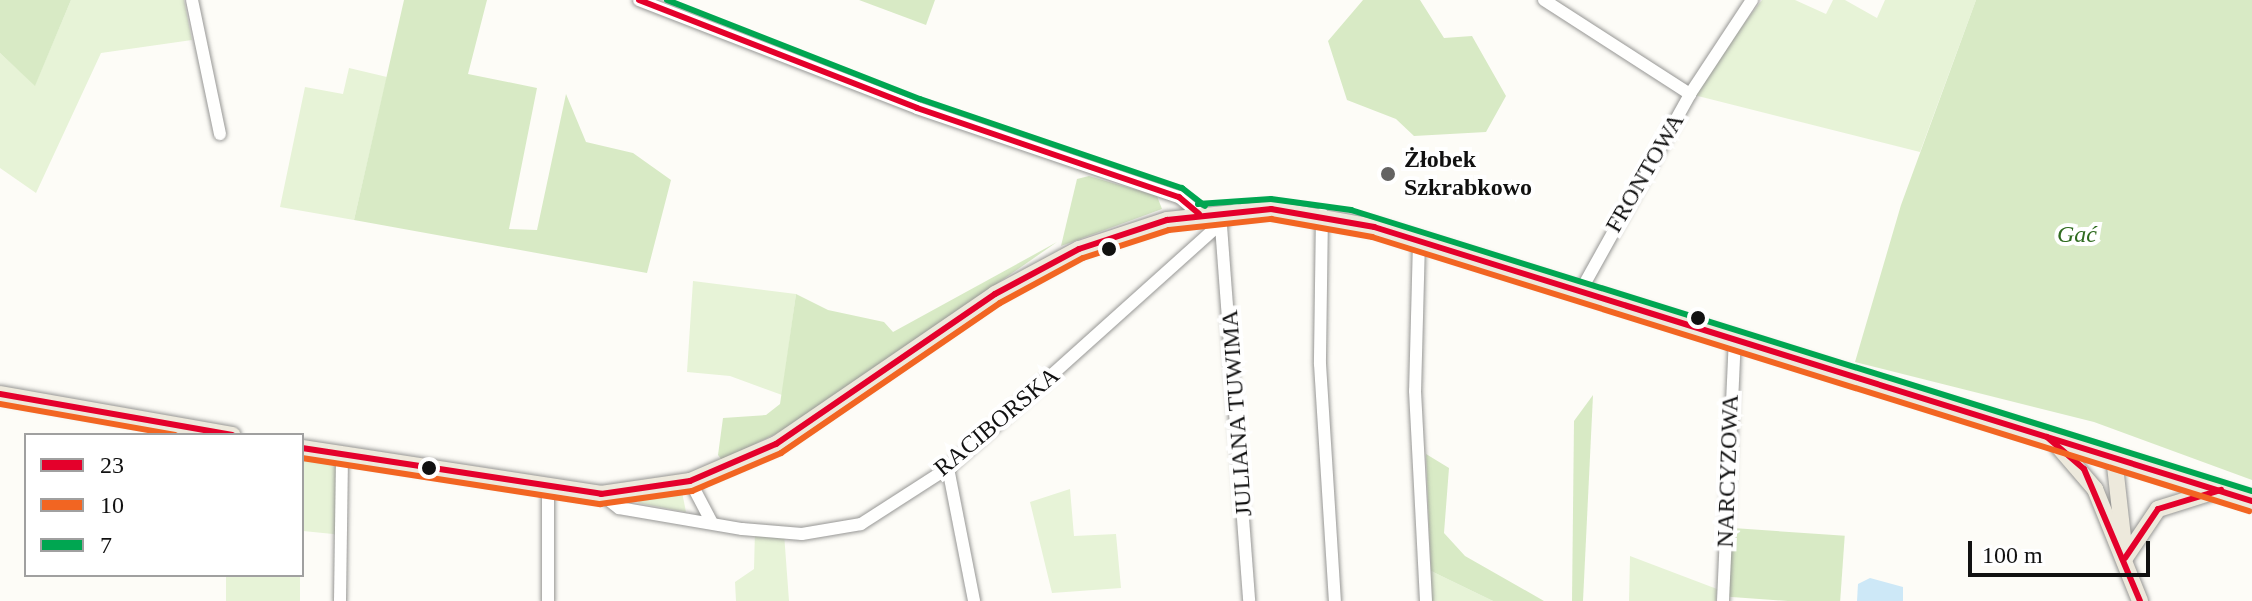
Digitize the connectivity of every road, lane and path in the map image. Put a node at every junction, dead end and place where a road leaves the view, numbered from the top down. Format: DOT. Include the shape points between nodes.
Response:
graph roads {
  1 [pos="192,0"];
  2 [pos="639,0"];
  3 [pos="1544,0"];
  4 [pos="1752,0"];
  5 [pos="1690,94"];
  6 [pos="220,134"];
  7 [pos="1236,210"];
  8 [pos="1199,214"];
  9 [pos="1322,214"];
  10 [pos="1221,226"];
  11 [pos="1419,241"];
  12 [pos="1583,285"];
  13 [pos="1735,340"];
  14 [pos="0,394"];
  15 [pos="221,433"];
  16 [pos="2047,437"];
  17 [pos="304,448"];
  18 [pos="342,455"];
  19 [pos="2114,457"];
  20 [pos="948,468"];
  21 [pos="690,481"];
  22 [pos="548,489"];
  23 [pos="2095,489"];
  24 [pos="2221,490"];
  25 [pos="601,494"];
  26 [pos="2252,501"];
  27 [pos="714,523"];
  28 [pos="2125,558"];
  29 [pos="340,601"];
  30 [pos="548,601"];
  31 [pos="974,601"];
  32 [pos="1249,601"];
  33 [pos="1335,601"];
  34 [pos="1426,601"];
  35 [pos="1723,601"];
  36 [pos="2140,601"];
  1 -- 6 [label="street"];
  2 -- 8 [label="street" via="903,103 1179,197"];
  3 -- 5 [label="street, FRONTOWA"];
  4 -- 5 [label="street"];
  5 -- 12 [label="street, FRONTOWA"];
  7 -- 8 [label="main road, RACIBORSKA"];
  7 -- 9 [label="main road, RACIBORSKA"];
  7 -- 10 [label="street, RACIBORSKA"];
  8 -- 21 [label="main road, RACIBORSKA" via="1079,249 995,294 776,444"];
  9 -- 11 [label="main road, RACIBORSKA"];
  9 -- 33 [label="street" via="1320,364"];
  10 -- 20 [label="street, RACIBORSKA"];
  10 -- 32 [label="street, JULIANA TUWIMA"];
  11 -- 12 [label="main road, RACIBORSKA"];
  11 -- 34 [label="street" via="1415,391"];
  12 -- 13 [label="main road, RACIBORSKA"];
  13 -- 16 [label="main road, RACIBORSKA"];
  13 -- 35 [label="street, NARCYZOWA"];
  14 -- 15 [label="main road"];
  16 -- 19 [label="main road, RACIBORSKA"];
  16 -- 23 [label="main road" via="2075,458"];
  17 -- 18 [label="main road, RACIBORSKA"];
  18 -- 22 [label="main road, RACIBORSKA"];
  18 -- 29 [label="street"];
  19 -- 23 [label="main road"];
  19 -- 24 [label="main road, RACIBORSKA"];
  19 -- 28 [label="main road"];
  20 -- 27 [label="street, RACIBORSKA" via="861,524 802,534"];
  20 -- 31 [label="street"];
  21 -- 25 [label="main road, RACIBORSKA"];
  21 -- 27 [label="street" via="701,513"];
  22 -- 25 [label="main road, RACIBORSKA"];
  22 -- 30 [label="street"];
  23 -- 28 [label="main road"];
  24 -- 26 [label="main road, RACIBORSKA"];
  24 -- 28 [label="main road" via="2158,509"];
  25 -- 27 [label="street, RACIBORSKA" via="619,508"];
  28 -- 36 [label="main road"];
}
